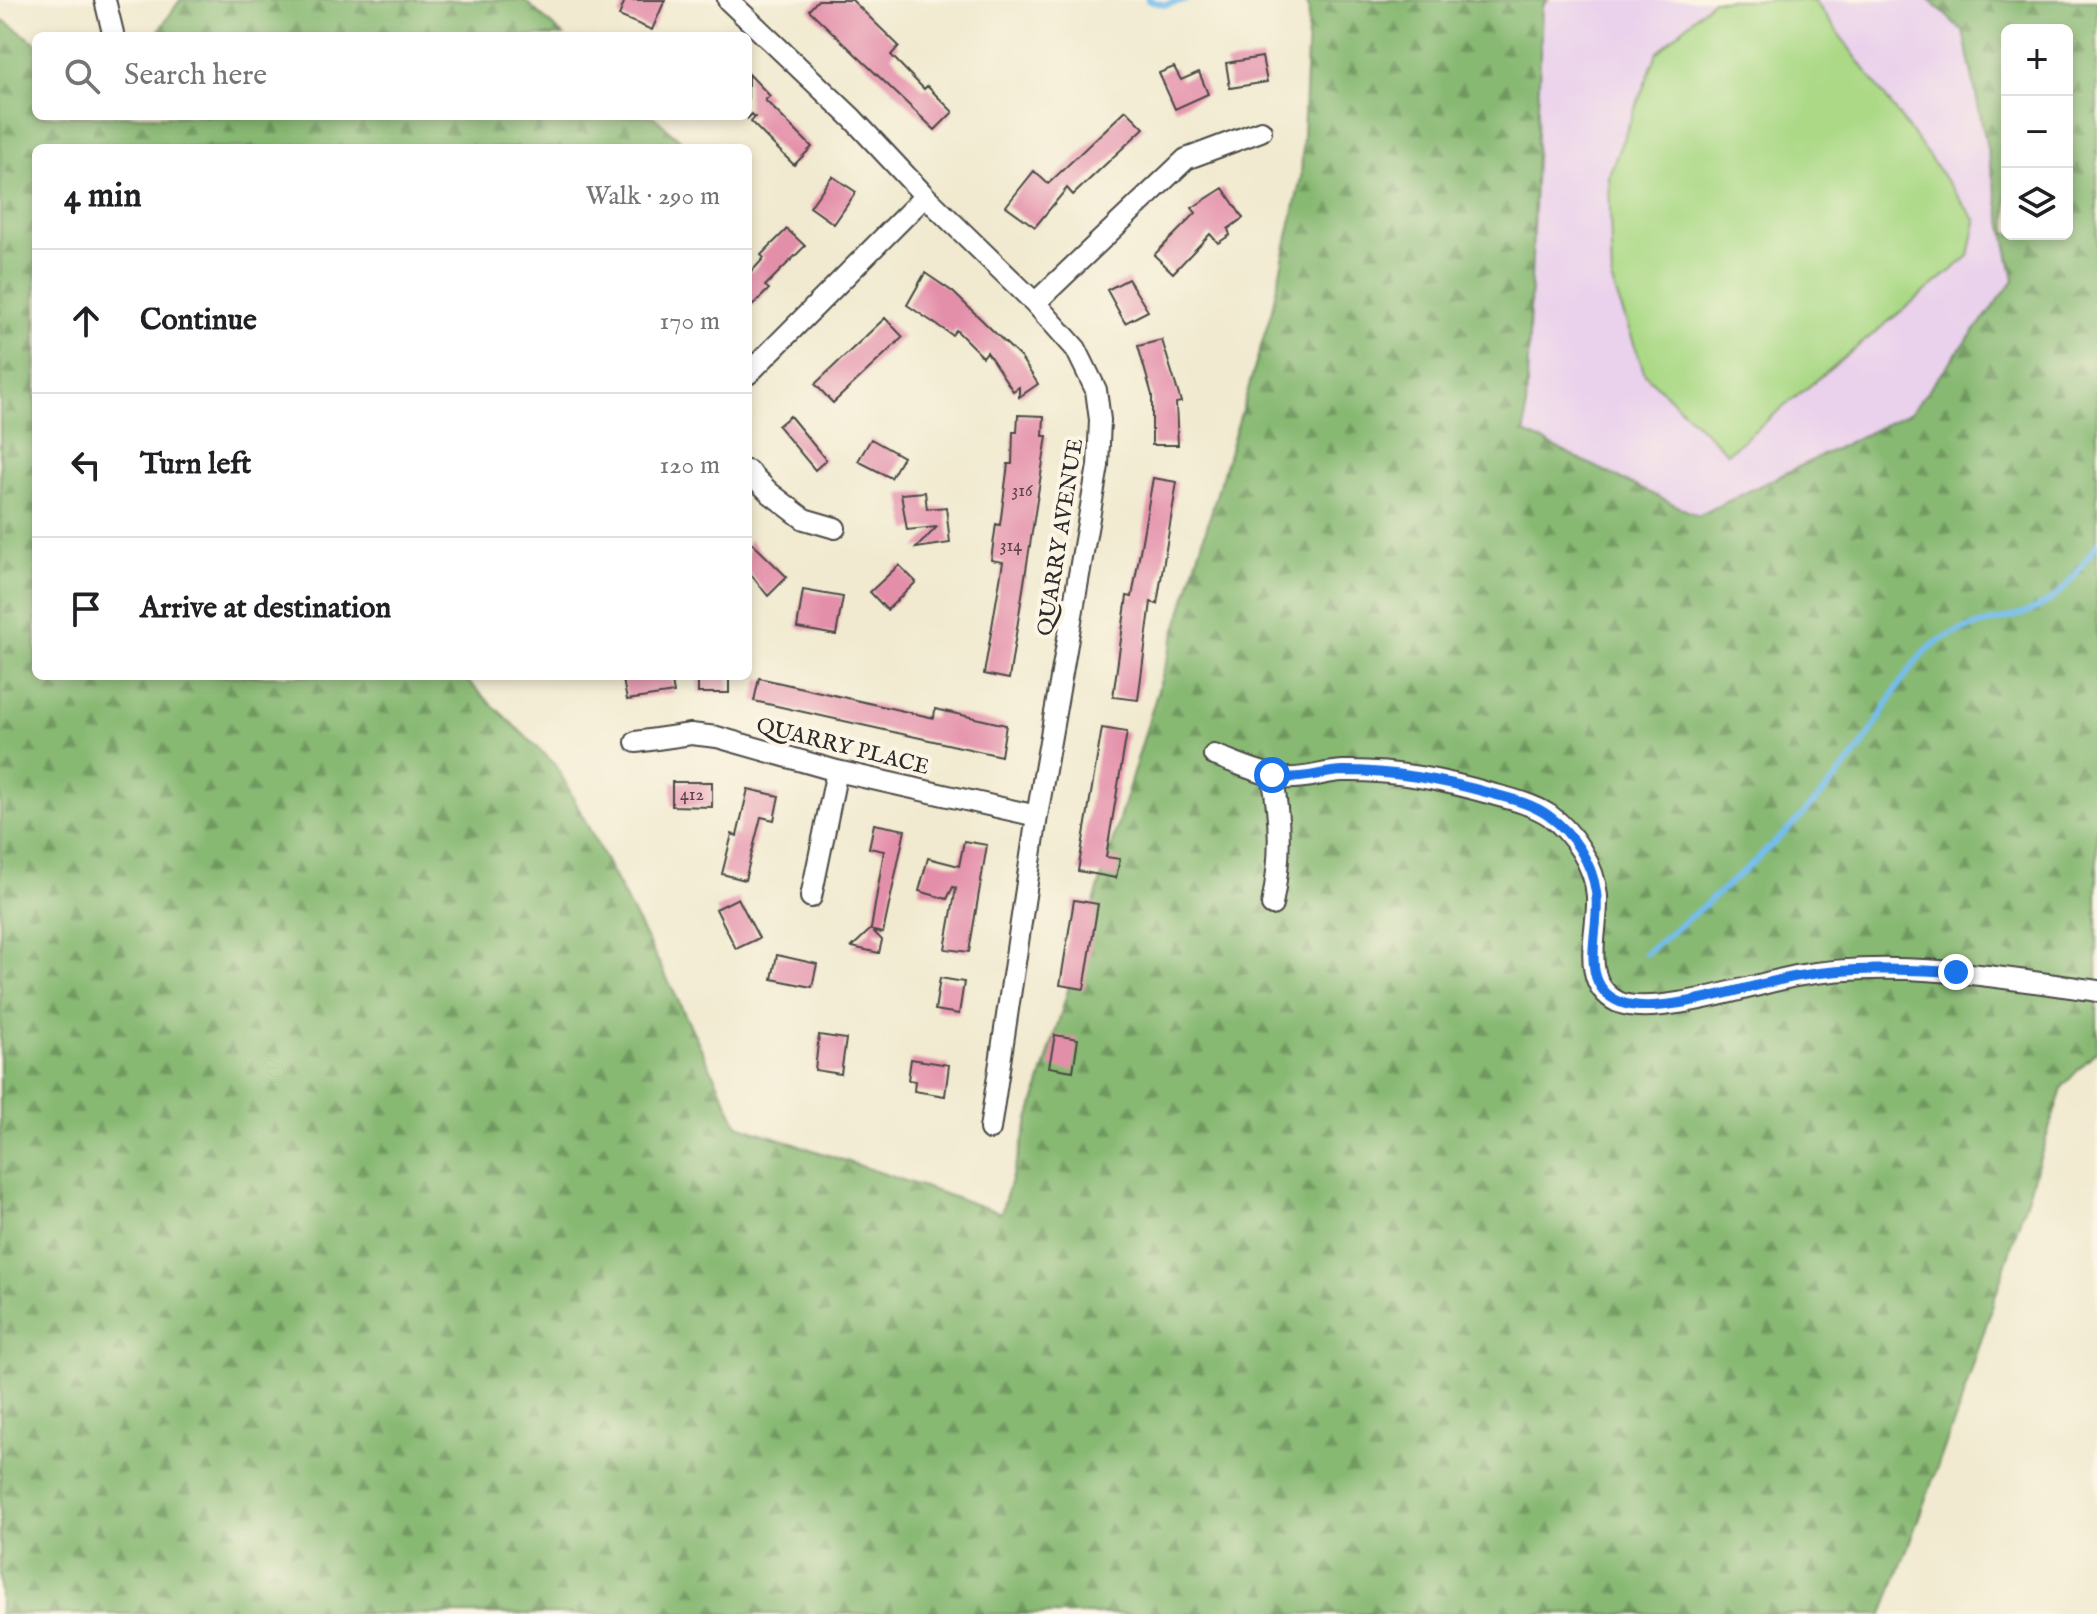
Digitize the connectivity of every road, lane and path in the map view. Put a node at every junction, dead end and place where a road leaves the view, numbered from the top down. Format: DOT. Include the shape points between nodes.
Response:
graph roads {
  1 [pos="105,0"];
  2 [pos="728,0"];
  3 [pos="113,32"];
  4 [pos="1261,131"];
  5 [pos="925,196"];
  6 [pos="1035,303"];
  7 [pos="752,370"];
  8 [pos="752,475"];
  9 [pos="835,528"];
  10 [pos="636,742"];
  11 [pos="1214,755"];
  12 [pos="837,771"];
  13 [pos="1272,775"];
  14 [pos="1037,816"];
  15 [pos="811,897"];
  16 [pos="1272,905"];
  17 [pos="2097,991"];
  18 [pos="990,1129"];
  1 -- 3 [label="street"];
  2 -- 5 [label="street, QUARRY AVENUE"];
  4 -- 6 [label="street" via="1186,159"];
  5 -- 6 [label="street, QUARRY AVENUE"];
  5 -- 7 [label="street"];
  6 -- 14 [label="street, QUARRY AVENUE" via="1085,364 1100,420 1098,466"];
  8 -- 9 [label="street" via="804,519"];
  10 -- 12 [label="street, QUARRY PLACE" via="700,734"];
  11 -- 13 [label="street"];
  12 -- 14 [label="street, QUARRY PLACE"];
  12 -- 15 [label="street"];
  13 -- 16 [label="street" via="1280,828"];
  13 -- 17 [label="street" via="1303,779 1339,771 1441,779 1549,815 1585,857 1593,875 1595,977 1601,989 1629,1005 1676,1003 1798,976 1876,968 1956,972"];
  14 -- 18 [label="street, QUARRY AVENUE"];
}
